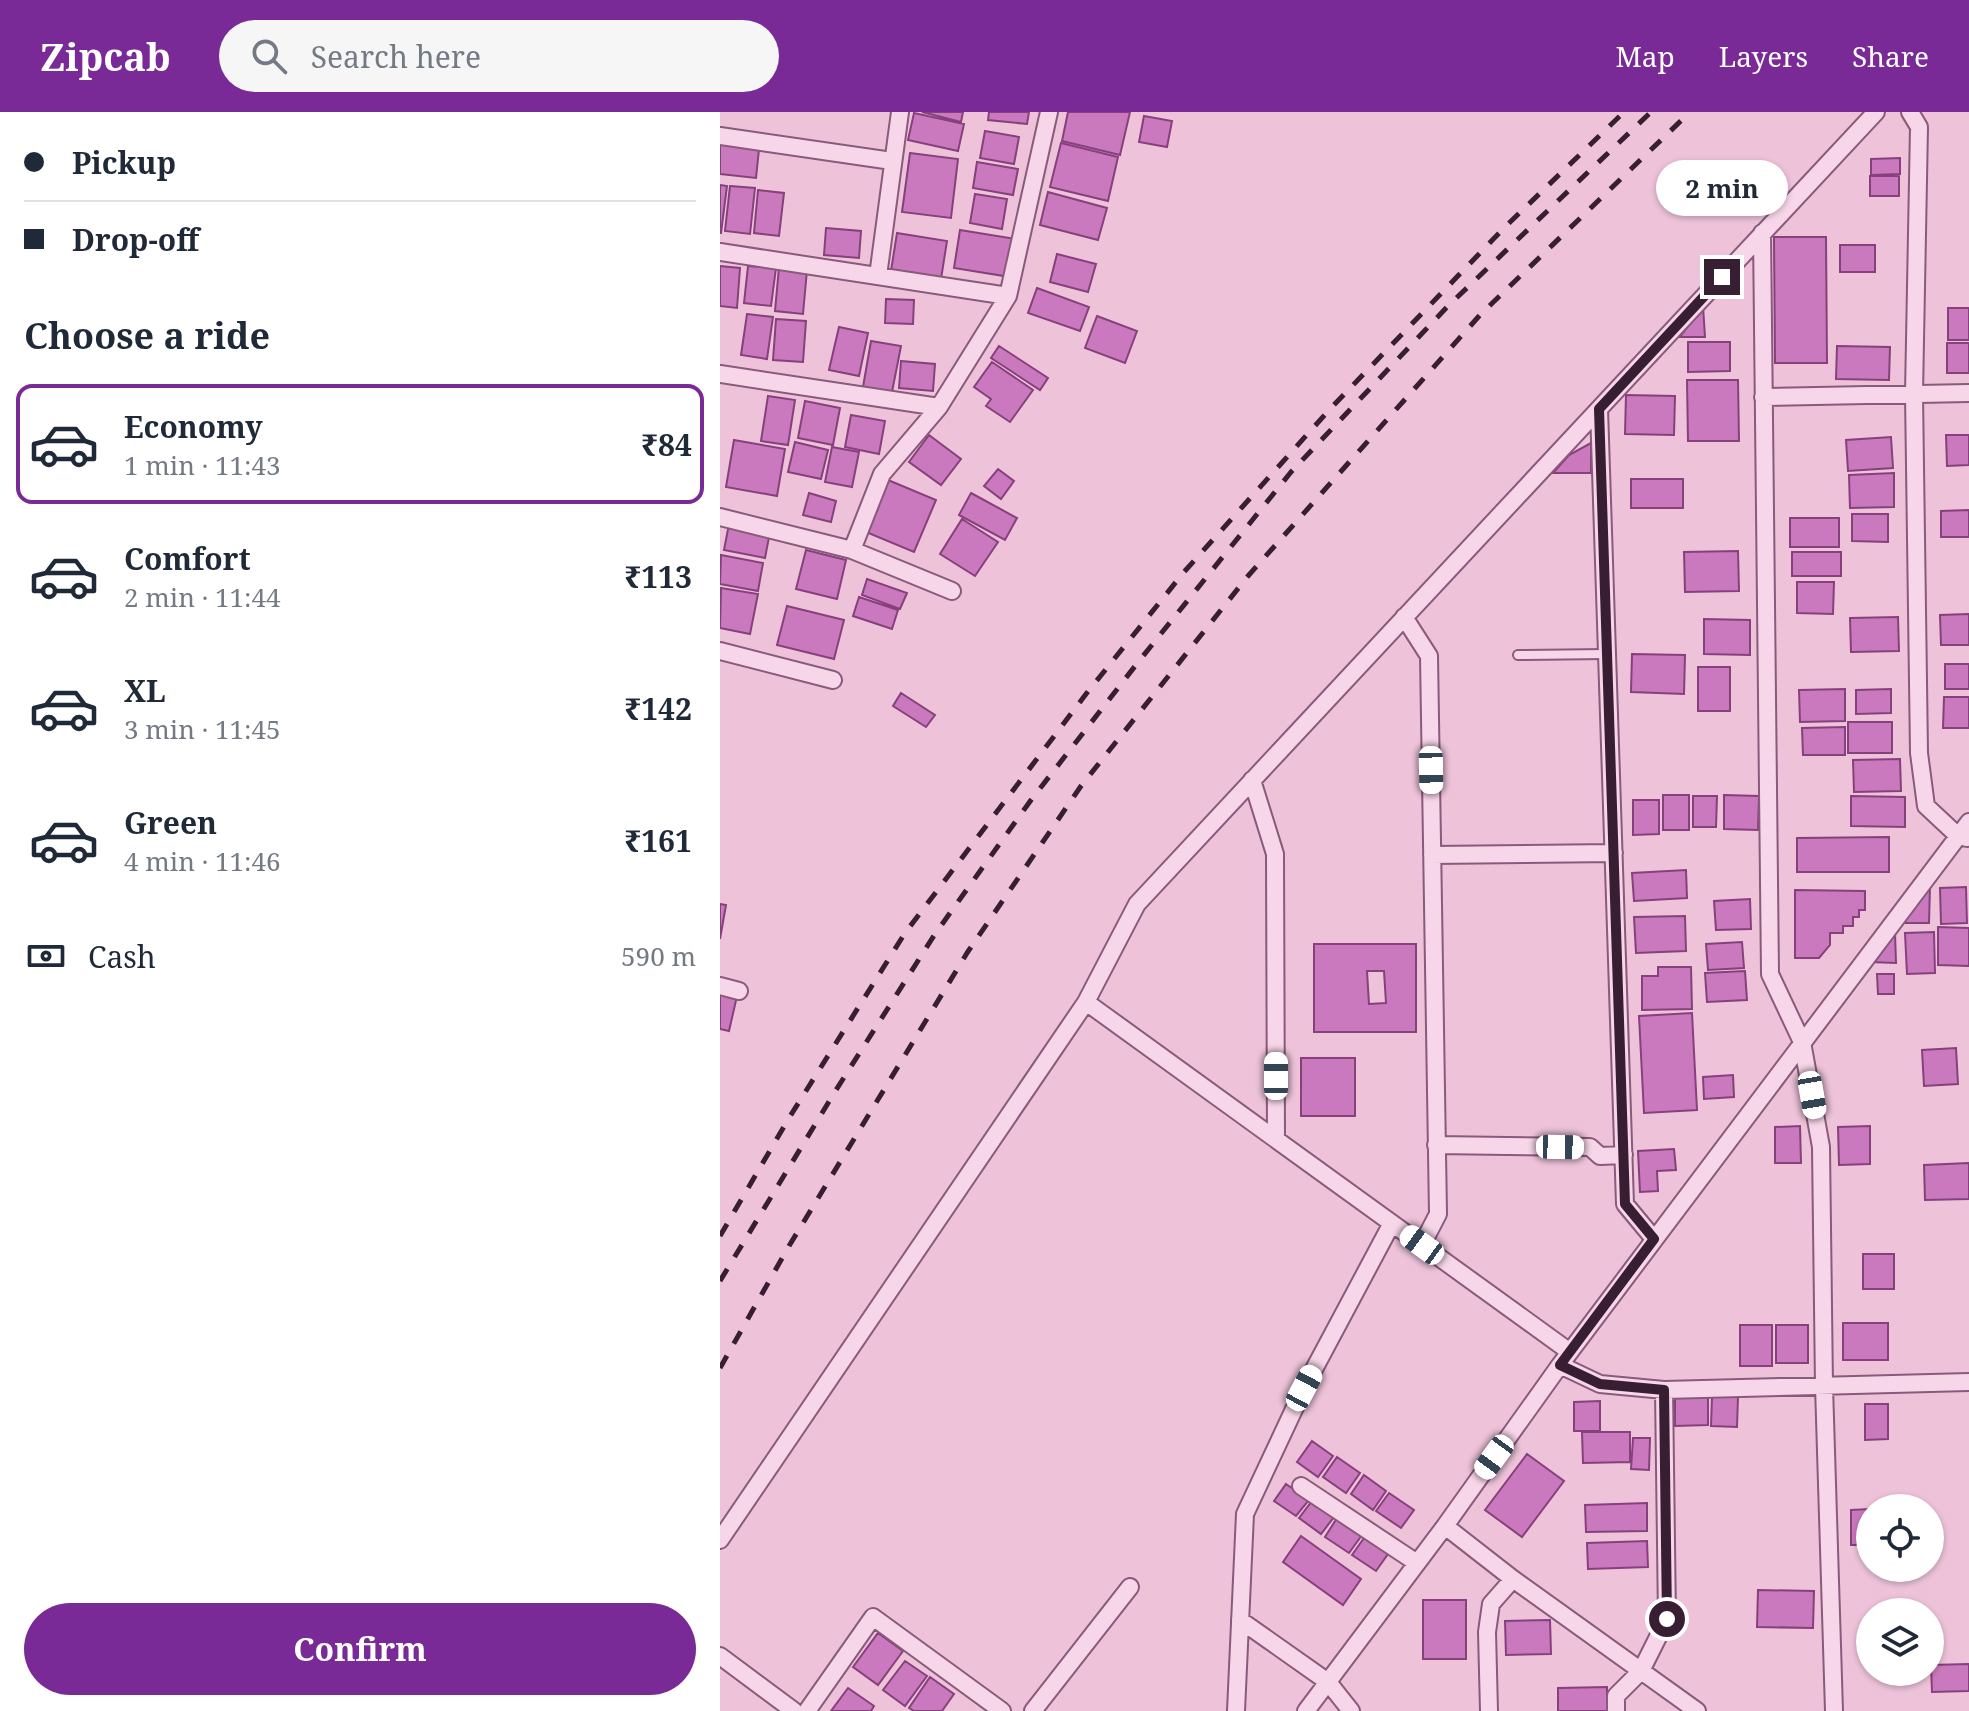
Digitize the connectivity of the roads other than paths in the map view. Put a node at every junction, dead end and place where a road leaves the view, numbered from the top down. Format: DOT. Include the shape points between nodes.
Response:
graph roads {
  1 [pos="900,112"];
  2 [pos="1049,112"];
  3 [pos="1876,112"];
  4 [pos="1910,112"];
  5 [pos="720,136"];
  6 [pos="892,161"];
  7 [pos="1762,233"];
  8 [pos="720,252"];
  9 [pos="878,276"];
  10 [pos="1008,296"];
  11 [pos="720,374"];
  12 [pos="1969,393"];
  13 [pos="1914,394"];
  14 [pos="1763,397"];
  15 [pos="939,407"];
  16 [pos="1599,409"];
  17 [pos="720,517"];
  18 [pos="852,550"];
  19 [pos="952,591"];
  20 [pos="1404,617"];
  21 [pos="720,651"];
  22 [pos="1607,654"];
  23 [pos="1518,655"];
  24 [pos="833,680"];
  25 [pos="1252,780"];
  26 [pos="1969,822"];
  27 [pos="1963,837"];
  28 [pos="1614,853"];
  29 [pos="1432,855"];
  30 [pos="720,986"];
  31 [pos="739,991"];
  32 [pos="1086,1002"];
  33 [pos="1802,1042"];
  34 [pos="1276,1139"];
  35 [pos="1436,1145"];
  36 [pos="1624,1155"];
  37 [pos="1392,1223"];
  38 [pos="1654,1239"];
  39 [pos="1422,1245"];
  40 [pos="1565,1358"];
  41 [pos="1969,1382"];
  42 [pos="1824,1386"];
  43 [pos="1664,1390"];
  44 [pos="1301,1486"];
  45 [pos="1445,1526"];
  46 [pos="720,1540"];
  47 [pos="1417,1563"];
  48 [pos="1513,1579"];
  49 [pos="1130,1587"];
  50 [pos="1240,1620"];
  51 [pos="720,1656"];
  52 [pos="1641,1671"];
  53 [pos="1328,1682"];
  54 [pos="794,1711"];
  55 [pos="807,1711"];
  56 [pos="1002,1711"];
  57 [pos="1033,1711"];
  58 [pos="1236,1711"];
  59 [pos="1306,1711"];
  60 [pos="1351,1711"];
  61 [pos="1489,1711"];
  62 [pos="1616,1711"];
  63 [pos="1697,1711"];
  64 [pos="1834,1711"];
  1 -- 6 [label="street"];
  2 -- 10 [label="street"];
  3 -- 7 [label="street"];
  4 -- 13 [label="street" via="1919,127"];
  5 -- 6 [label="street"];
  6 -- 9 [label="street"];
  7 -- 14 [label="street"];
  7 -- 16 [label="street"];
  8 -- 9 [label="street"];
  9 -- 10 [label="street"];
  10 -- 15 [label="street"];
  11 -- 15 [label="street"];
  12 -- 13 [label="street"];
  13 -- 14 [label="street"];
  13 -- 27 [label="street" via="1919,753 1926,806"];
  14 -- 33 [label="street" via="1770,974"];
  15 -- 18 [label="street" via="882,474"];
  16 -- 20 [label="street"];
  16 -- 22 [label="street"];
  17 -- 18 [label="street"];
  18 -- 19 [label="street"];
  20 -- 25 [label="street"];
  20 -- 29 [label="street" via="1429,656"];
  21 -- 24 [label="street"];
  22 -- 23 [label="lane"];
  22 -- 28 [label="street"];
  25 -- 32 [label="street" via="1137,904"];
  25 -- 34 [label="street" via="1275,854"];
  26 -- 27 [label="street"];
  27 -- 33 [label="street"];
  28 -- 29 [label="street"];
  28 -- 36 [label="street"];
  29 -- 35 [label="street"];
  30 -- 31 [label="street"];
  32 -- 34 [label="street"];
  32 -- 46 [label="street"];
  33 -- 38 [label="street"];
  33 -- 42 [label="street" via="1821,1147"];
  34 -- 37 [label="street"];
  35 -- 36 [label="street" via="1590,1147 1600,1156"];
  35 -- 39 [label="street" via="1438,1214"];
  36 -- 38 [label="street" via="1625,1204"];
  37 -- 39 [label="street"];
  37 -- 50 [label="street" via="1304,1388 1245,1514"];
  38 -- 40 [label="street"];
  39 -- 40 [label="street"];
  40 -- 43 [label="street" via="1600,1384"];
  40 -- 45 [label="street"];
  41 -- 42 [label="street"];
  42 -- 43 [label="street"];
  42 -- 64 [label="street"];
  43 -- 52 [label="street" via="1667,1619"];
  44 -- 47 [label="street"];
  45 -- 47 [label="street"];
  45 -- 48 [label="street"];
  47 -- 53 [label="street"];
  48 -- 52 [label="street"];
  48 -- 61 [label="street" via="1491,1604"];
  49 -- 57 [label="street"];
  50 -- 53 [label="street"];
  50 -- 58 [label="street"];
  51 -- 54 [label="street"];
  52 -- 62 [label="street" via="1616,1696"];
  52 -- 63 [label="street"];
  53 -- 59 [label="street"];
  53 -- 60 [label="street"];
  55 -- 56 [label="street" via="873,1617"];
}
